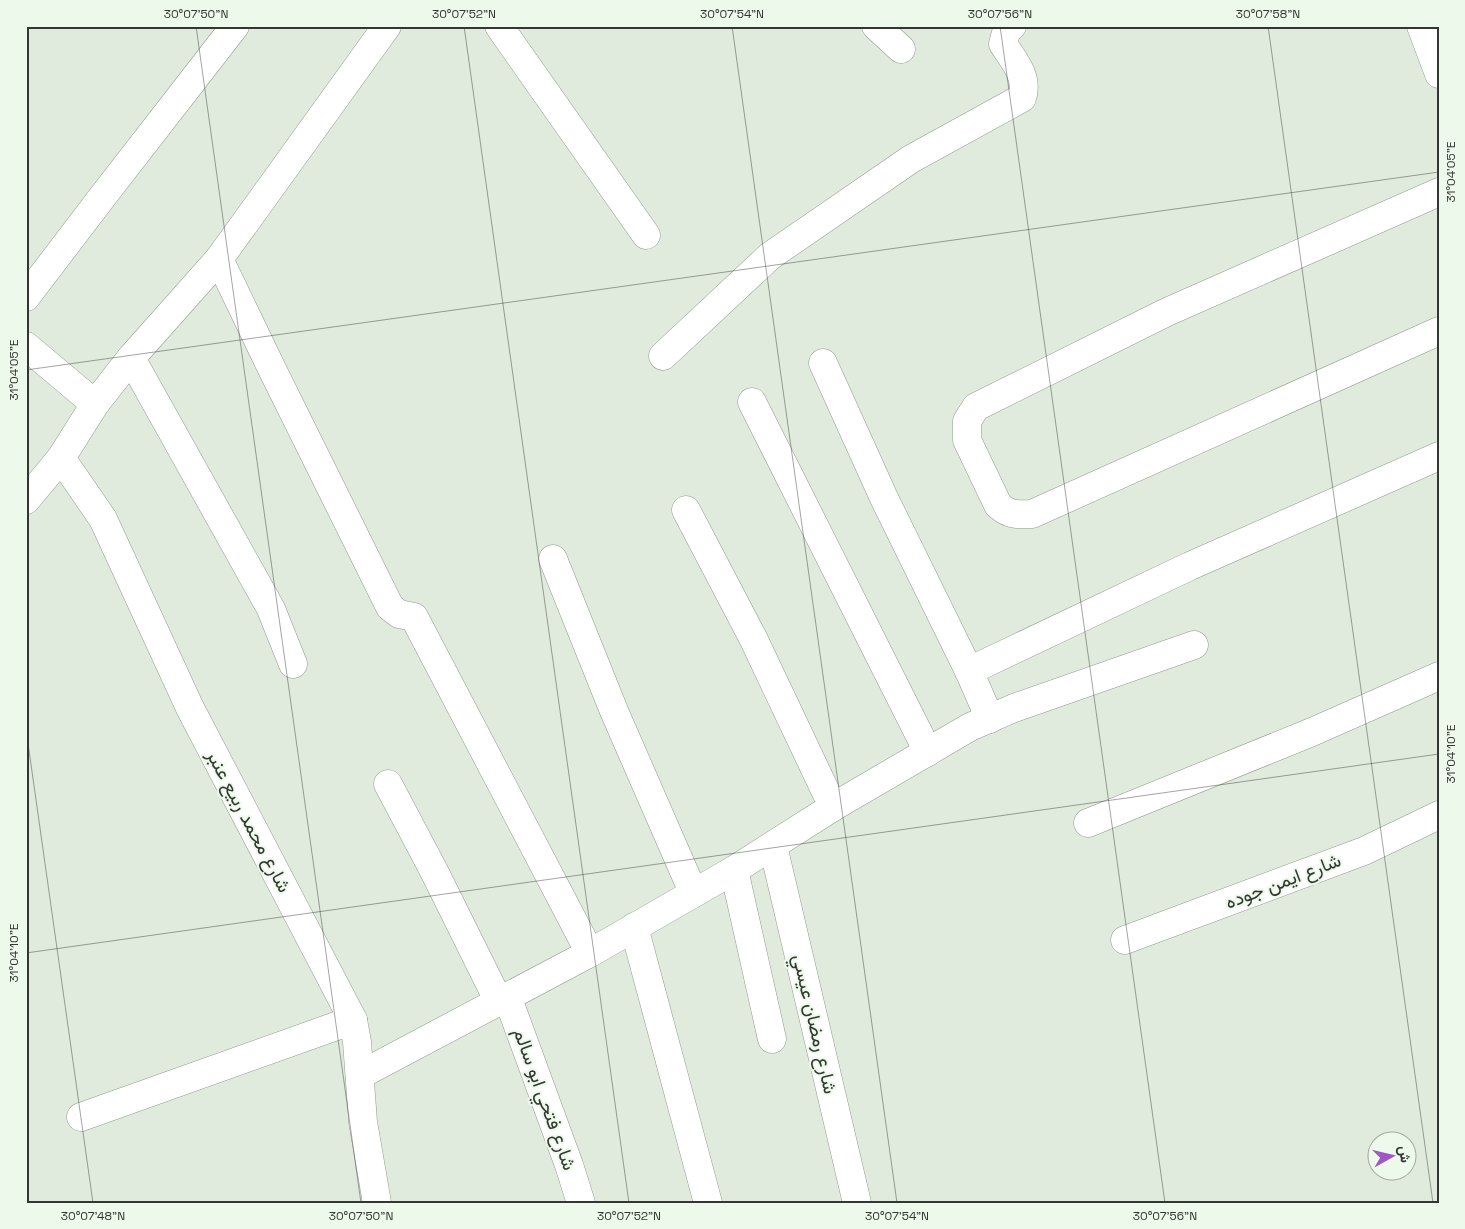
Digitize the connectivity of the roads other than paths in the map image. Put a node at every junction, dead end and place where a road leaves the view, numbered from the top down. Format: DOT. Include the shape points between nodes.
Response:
graph roads {
  1 [pos="236,26"];
  2 [pos="387,26"];
  3 [pos="499,26"];
  4 [pos="876,26"];
  5 [pos="1012,26"];
  6 [pos="1421,26"];
  7 [pos="901,50"];
  8 [pos="1439,74"];
  9 [pos="1439,192"];
  10 [pos="646,235"];
  11 [pos="219,259"];
  12 [pos="27,295"];
  13 [pos="1439,331"];
  14 [pos="26,346"];
  15 [pos="663,356"];
  16 [pos="132,358"];
  17 [pos="823,363"];
  18 [pos="752,402"];
  19 [pos="95,404"];
  20 [pos="1439,456"];
  21 [pos="61,458"];
  22 [pos="26,500"];
  23 [pos="686,510"];
  24 [pos="552,559"];
  25 [pos="1194,645"];
  26 [pos="293,664"];
  27 [pos="969,671"];
  28 [pos="1439,676"];
  29 [pos="990,719"];
  30 [pos="928,752"];
  31 [pos="388,784"];
  32 [pos="834,807"];
  33 [pos="1439,815"];
  34 [pos="1088,824"];
  35 [pos="773,846"];
  36 [pos="734,870"];
  37 [pos="693,892"];
  38 [pos="634,927"];
  39 [pos="1125,940"];
  40 [pos="590,953"];
  41 [pos="503,998"];
  42 [pos="353,1020"];
  43 [pos="772,1039"];
  44 [pos="360,1075"];
  45 [pos="81,1117"];
  46 [pos="377,1203"];
  47 [pos="581,1203"];
  48 [pos="708,1203"];
  49 [pos="858,1203"];
  1 -- 12 [label="street"];
  2 -- 11 [label="street"];
  3 -- 10 [label="street"];
  4 -- 7 [label="street"];
  5 -- 15 [label="street" via="1007,29 1003,44 1024,77 1022,98 911,159 770,256"];
  6 -- 8 [label="street"];
  9 -- 13 [label="street" via="1167,312 976,407 967,422 967,440 998,505 1017,515 1032,514"];
  11 -- 16 [label="street"];
  11 -- 40 [label="street" via="390,607 399,614 414,617"];
  14 -- 19 [label="street"];
  16 -- 19 [label="street"];
  16 -- 26 [label="street" via="271,609"];
  17 -- 27 [label="street" via="884,498"];
  18 -- 30 [label="street"];
  19 -- 21 [label="street"];
  20 -- 27 [label="street" via="1190,566"];
  21 -- 22 [label="street"];
  21 -- 42 [label="street, شارع محمد ربيع عنبر" via="103,519 190,708"];
  23 -- 32 [label="street" via="754,640"];
  24 -- 37 [label="street"];
  25 -- 29 [label="street"];
  27 -- 29 [label="street"];
  28 -- 34 [label="street"];
  29 -- 30 [label="street"];
  30 -- 32 [label="street"];
  31 -- 41 [label="street, شارع فتحي ابو سالم"];
  32 -- 35 [label="street"];
  33 -- 39 [label="street, شارع ايمن جوده" via="1364,851"];
  35 -- 36 [label="street"];
  35 -- 49 [label="street, شارع رمضان عيسي"];
  36 -- 37 [label="street"];
  36 -- 43 [label="street"];
  37 -- 38 [label="street"];
  38 -- 40 [label="street"];
  38 -- 48 [label="street"];
  40 -- 41 [label="street"];
  41 -- 44 [label="street"];
  41 -- 47 [label="street, شارع فتحي ابو سالم"];
  42 -- 44 [label="street, شارع محمد ربيع عنبر"];
  42 -- 45 [label="street"];
  44 -- 46 [label="street, شارع محمد ربيع عنبر" via="363,1122"];
}
